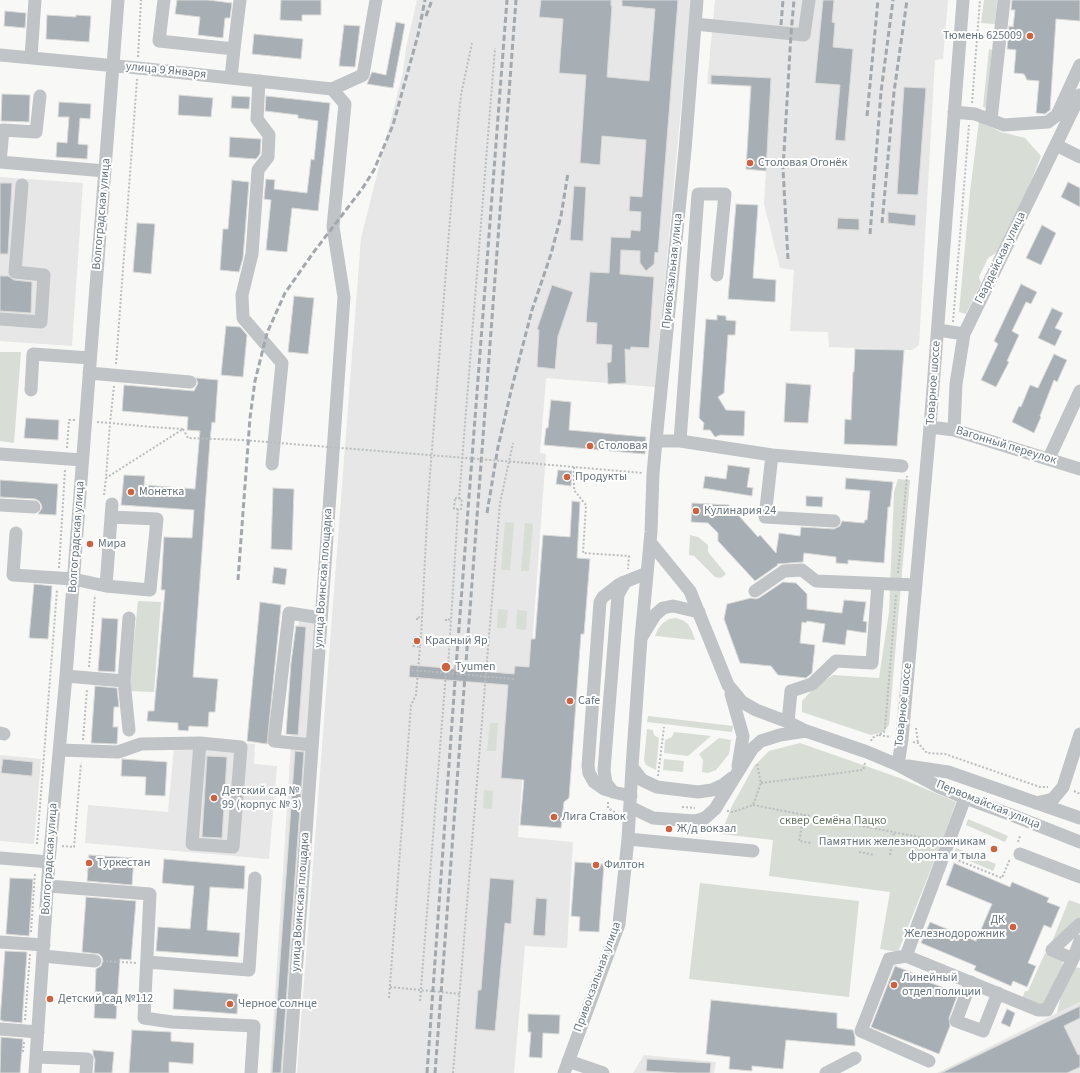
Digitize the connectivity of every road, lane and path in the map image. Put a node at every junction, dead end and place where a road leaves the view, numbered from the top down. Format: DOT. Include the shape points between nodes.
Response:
graph roads {
  1 [pos="35,0"];
  2 [pos="118,0"];
  3 [pos="141,0"];
  4 [pos="164,0"];
  5 [pos="240,0"];
  6 [pos="376,0"];
  7 [pos="697,0"];
  8 [pos="809,0"];
  9 [pos="963,0"];
  10 [pos="1004,0"];
  11 [pos="695,24"];
  12 [pos="472,43"];
  13 [pos="495,48"];
  14 [pos="234,49"];
  15 [pos="0,55"];
  16 [pos="31,57"];
  17 [pos="1080,65"];
  18 [pos="113,66"];
  19 [pos="138,68"];
  20 [pos="231,78"];
  21 [pos="259,81"];
  22 [pos="332,90"];
  23 [pos="1080,95"];
  24 [pos="40,96"];
  25 [pos="954,112"];
  26 [pos="991,120"];
  27 [pos="1056,145"];
  28 [pos="1080,157"];
  29 [pos="0,162"];
  30 [pos="105,171"];
  31 [pos="22,186"];
  32 [pos="717,275"];
  33 [pos="0,318"];
  34 [pos="938,330"];
  35 [pos="964,334"];
  36 [pos="90,358"];
  37 [pos="89,373"];
  38 [pos="115,376"];
  39 [pos="190,382"];
  40 [pos="31,390"];
  41 [pos="1080,391"];
  42 [pos="110,423"];
  43 [pos="930,427"];
  44 [pos="183,429"];
  45 [pos="954,430"];
  46 [pos="656,441"];
  47 [pos="680,441"];
  48 [pos="513,443"];
  49 [pos="0,454"];
  50 [pos="772,455"];
  51 [pos="1048,458"];
  52 [pos="82,460"];
  53 [pos="272,464"];
  54 [pos="1080,469"];
  55 [pos="904,470"];
  56 [pos="653,474"];
  57 [pos="459,499"];
  58 [pos="0,504"];
  59 [pos="34,507"];
  60 [pos="458,509"];
  61 [pos="834,521"];
  62 [pos="16,533"];
  63 [pos="650,542"];
  64 [pos="648,573"];
  65 [pos="73,579"];
  66 [pos="878,584"];
  67 [pos="897,584"];
  68 [pos="916,585"];
  69 [pos="106,586"];
  70 [pos="755,591"];
  71 [pos="698,612"];
  72 [pos="128,618"];
  73 [pos="321,618"];
  74 [pos="422,618"];
  75 [pos="417,620"];
  76 [pos="452,620"];
  77 [pos="446,621"];
  78 [pos="421,637"];
  79 [pos="642,638"];
  80 [pos="420,646"];
  81 [pos="412,670"];
  82 [pos="66,676"];
  83 [pos="514,679"];
  84 [pos="124,681"];
  85 [pos="728,685"];
  86 [pos="788,722"];
  87 [pos="129,730"];
  88 [pos="806,731"];
  89 [pos="1080,734"];
  90 [pos="879,735"];
  91 [pos="902,739"];
  92 [pos="200,744"];
  93 [pos="312,745"];
  94 [pos="60,750"];
  95 [pos="867,752"];
  96 [pos="898,765"];
  97 [pos="632,767"];
  98 [pos="737,774"];
  99 [pos="761,783"];
  100 [pos="1063,787"];
  101 [pos="1080,794"];
  102 [pos="965,798"];
  103 [pos="631,802"];
  104 [pos="1036,803"];
  105 [pos="752,805"];
  106 [pos="804,815"];
  107 [pos="1080,818"];
  108 [pos="894,832"];
  109 [pos="1020,836"];
  110 [pos="628,839"];
  111 [pos="1080,842"];
  112 [pos="811,844"];
  113 [pos="753,851"];
  114 [pos="859,852"];
  115 [pos="1016,852"];
  116 [pos="946,853"];
  117 [pos="875,855"];
  118 [pos="890,855"];
  119 [pos="0,858"];
  120 [pos="49,862"];
  121 [pos="1080,877"];
  122 [pos="255,878"];
  123 [pos="48,886"];
  124 [pos="1080,924"];
  125 [pos="1080,941"];
  126 [pos="0,942"];
  127 [pos="43,951"];
  128 [pos="906,956"];
  129 [pos="1073,959"];
  130 [pos="96,961"];
  131 [pos="147,962"];
  132 [pos="971,982"];
  133 [pos="390,987"];
  134 [pos="421,990"];
  135 [pos="998,993"];
  136 [pos="460,994"];
  137 [pos="389,998"];
  138 [pos="420,1001"];
  139 [pos="0,1029"];
  140 [pos="38,1032"];
  141 [pos="36,1056"];
  142 [pos="855,1058"];
  143 [pos="929,1061"];
  144 [pos="566,1067"];
  145 [pos="35,1073"];
  146 [pos="86,1073"];
  147 [pos="251,1073"];
  148 [pos="289,1073"];
  149 [pos="453,1073"];
  150 [pos="603,1073"];
  151 [pos="826,1073"];
  1 -- 16 [label="street"];
  2 -- 18 [label="street, Волгоградская улица"];
  3 -- 19 [label="path"];
  4 -- 14 [label="street" via="159,41"];
  5 -- 14 [label="street"];
  6 -- 22 [label="street" via="363,76"];
  7 -- 11 [label="street, Привокзальная улица"];
  8 -- 11 [label="street" via="804,35"];
  9 -- 25 [label="street, Товарное шоссе"];
  10 -- 26 [label="street"];
  11 -- 46 [label="street, Привокзальная улица"];
  12 -- 74 [label="path" via="461,95 456,143 428,500"];
  13 -- 57 [label="path"];
  14 -- 20 [label="street"];
  15 -- 16 [label="street, улица 9 Января"];
  16 -- 18 [label="street, улица 9 Января"];
  17 -- 26 [label="street" via="1057,115 1048,122 1004,125"];
  18 -- 19 [label="street, улица 9 Января"];
  18 -- 30 [label="street, Волгоградская улица"];
  19 -- 20 [label="street, улица 9 Января"];
  19 -- 38 [label="path"];
  20 -- 21 [label="street, улица 9 Января"];
  21 -- 22 [label="street, улица 9 Января"];
  21 -- 53 [label="street" via="257,119 269,135 268,157 258,170 252,254 242,295 243,318 282,363"];
  22 -- 73 [label="street, улица Воинская площадка" via="345,104 333,226 344,297"];
  23 -- 27 [label="street, Гвардейская улица"];
  24 -- 29 [label="street" via="36,132 3,130"];
  25 -- 26 [label="street" via="975,114"];
  25 -- 34 [label="street, Товарное шоссе"];
  27 -- 28 [label="street"];
  27 -- 35 [label="street, Гвардейская улица"];
  29 -- 30 [label="street"];
  30 -- 36 [label="street, Волгоградская улица"];
  31 -- 33 [label="street" via="15,272 44,274 41,322"];
  32 -- 47 [label="street" via="725,194 698,194"];
  34 -- 35 [label="street"];
  34 -- 43 [label="street, Товарное шоссе"];
  35 -- 45 [label="street, Гвардейская улица" via="956,384"];
  36 -- 37 [label="street, Волгоградская улица"];
  36 -- 40 [label="street" via="33,354"];
  37 -- 38 [label="street"];
  37 -- 52 [label="street, Волгоградская улица"];
  38 -- 39 [label="street"];
  38 -- 42 [label="path"];
  41 -- 51 [label="street"];
  43 -- 45 [label="street, Вагонный переулок"];
  43 -- 68 [label="street, Товарное шоссе"];
  44 -- 56 [label="path, bridge" via="188,438 242,440"];
  45 -- 51 [label="street, Вагонный переулок"];
  46 -- 47 [label="street"];
  46 -- 56 [label="street, Привокзальная улица"];
  47 -- 50 [label="street"];
  48 -- 136 [label="path" via="500,503"];
  49 -- 52 [label="street"];
  50 -- 55 [label="street"];
  50 -- 61 [label="street" via="765,517"];
  51 -- 54 [label="street, Вагонный переулок"];
  52 -- 65 [label="street, Волгоградская улица"];
  55 -- 67 [label="path"];
  56 -- 63 [label="street, Привокзальная улица"];
  57 -- 60 [label="path" via="462,499 462,504 461,509"];
  57 -- 60 [label="path" via="455,498 454,508"];
  58 -- 59 [label="street"];
  60 -- 76 [label="path"];
  62 -- 65 [label="street" via="13,575"];
  63 -- 64 [label="street, Привокзальная улица"];
  63 -- 71 [label="street" via="690,591"];
  64 -- 79 [label="street, Привокзальная улица"];
  64 -- 103 [label="street" via="627,581 618,595 604,770 606,782 613,792"];
  65 -- 69 [label="street"];
  65 -- 82 [label="street, Волгоградская улица"];
  66 -- 67 [label="street"];
  66 -- 70 [label="street" via="816,581 802,570 784,571"];
  66 -- 86 [label="street" via="872,663 836,661 812,684 791,691"];
  67 -- 68 [label="street"];
  67 -- 90 [label="path" via="885,728"];
  68 -- 91 [label="street, Товарное шоссе"];
  69 -- 69 [label="street" via="112,511 157,519 150,590"];
  71 -- 79 [label="street, Привокзальная улица" via="673,606 663,608 655,614"];
  71 -- 85 [label="street"];
  72 -- 84 [label="street"];
  73 -- 93 [label="street, улица Воинская площадка"];
  73 -- 93 [label="street" via="289,613 274,741"];
  74 -- 75 [label="path"];
  74 -- 78 [label="path"];
  76 -- 77 [label="path"];
  76 -- 134 [label="path"];
  78 -- 80 [label="path"];
  78 -- 80 [label="path" via="414,637 413,646"];
  79 -- 97 [label="street, Привокзальная улица"];
  80 -- 133 [label="path" via="416,695 411,705"];
  81 -- 83 [label="path, bridge"];
  82 -- 84 [label="street"];
  82 -- 94 [label="street, Волгоградская улица"];
  84 -- 87 [label="street"];
  85 -- 86 [label="street" via="742,702"];
  85 -- 98 [label="street" via="743,736"];
  86 -- 88 [label="street"];
  88 -- 95 [label="street, Первомайская улица"];
  88 -- 98 [label="street, Первомайская улица" via="761,741 752,749"];
  89 -- 100 [label="street"];
  90 -- 91 [label="path"];
  90 -- 95 [label="path" via="872,738"];
  91 -- 96 [label="street, Товарное шоссе"];
  91 -- 100 [label="path" via="918,743 927,753 945,754 1040,787"];
  92 -- 92 [label="street" via="241,747 233,847 192,844"];
  92 -- 94 [label="street" via="141,744 118,752"];
  93 -- 148 [label="street, улица Воинская площадка"];
  94 -- 120 [label="street, Волгоградская улица"];
  95 -- 96 [label="street, Первомайская улица"];
  95 -- 99 [label="path" via="863,770"];
  96 -- 102 [label="street, Первомайская улица"];
  96 -- 104 [label="street, Первомайская улица" via="948,772"];
  97 -- 98 [label="street" via="642,780 657,787 698,792 723,785"];
  97 -- 103 [label="street, Привокзальная улица"];
  98 -- 103 [label="street, Первомайская улица" via="715,809 705,818 695,821 653,818"];
  100 -- 101 [label="path"];
  100 -- 104 [label="street" via="1052,799"];
  102 -- 111 [label="street, Первомайская улица"];
  102 -- 116 [label="street"];
  103 -- 110 [label="street, Привокзальная улица"];
  104 -- 107 [label="street, Первомайская улица"];
  105 -- 106 [label="path"];
  106 -- 108 [label="path"];
  106 -- 112 [label="path" via="799,841"];
  108 -- 116 [label="path" via="919,837"];
  108 -- 118 [label="path"];
  109 -- 115 [label="path"];
  110 -- 113 [label="street"];
  110 -- 144 [label="street, Привокзальная улица" via="619,924"];
  114 -- 117 [label="path"];
  115 -- 116 [label="path" via="1002,878"];
  115 -- 121 [label="street"];
  116 -- 128 [label="street"];
  119 -- 120 [label="street"];
  120 -- 123 [label="street, Волгоградская улица"];
  122 -- 131 [label="street" via="249,970"];
  123 -- 127 [label="street, Волгоградская улица"];
  123 -- 131 [label="street" via="150,894"];
  124 -- 129 [label="street" via="1052,950"];
  125 -- 129 [label="street"];
  126 -- 127 [label="street"];
  127 -- 130 [label="street"];
  127 -- 140 [label="street, Волгоградская улица"];
  128 -- 132 [label="street"];
  128 -- 143 [label="street" via="889,959 861,1031"];
  129 -- 135 [label="street" via="1047,1010 1038,1010"];
  130 -- 131 [label="path"];
  131 -- 147 [label="street" via="144,1018 254,1026"];
  132 -- 135 [label="street"];
  132 -- 135 [label="street" via="956,1021 983,1031"];
  133 -- 134 [label="path"];
  133 -- 137 [label="path"];
  134 -- 136 [label="path"];
  134 -- 138 [label="path"];
  136 -- 149 [label="path"];
  139 -- 140 [label="street"];
  140 -- 141 [label="street, Волгоградская улица"];
  141 -- 145 [label="street, Волгоградская улица"];
  141 -- 146 [label="street" via="87,1059"];
  142 -- 151 [label="street"];
  144 -- 150 [label="street"];
}
